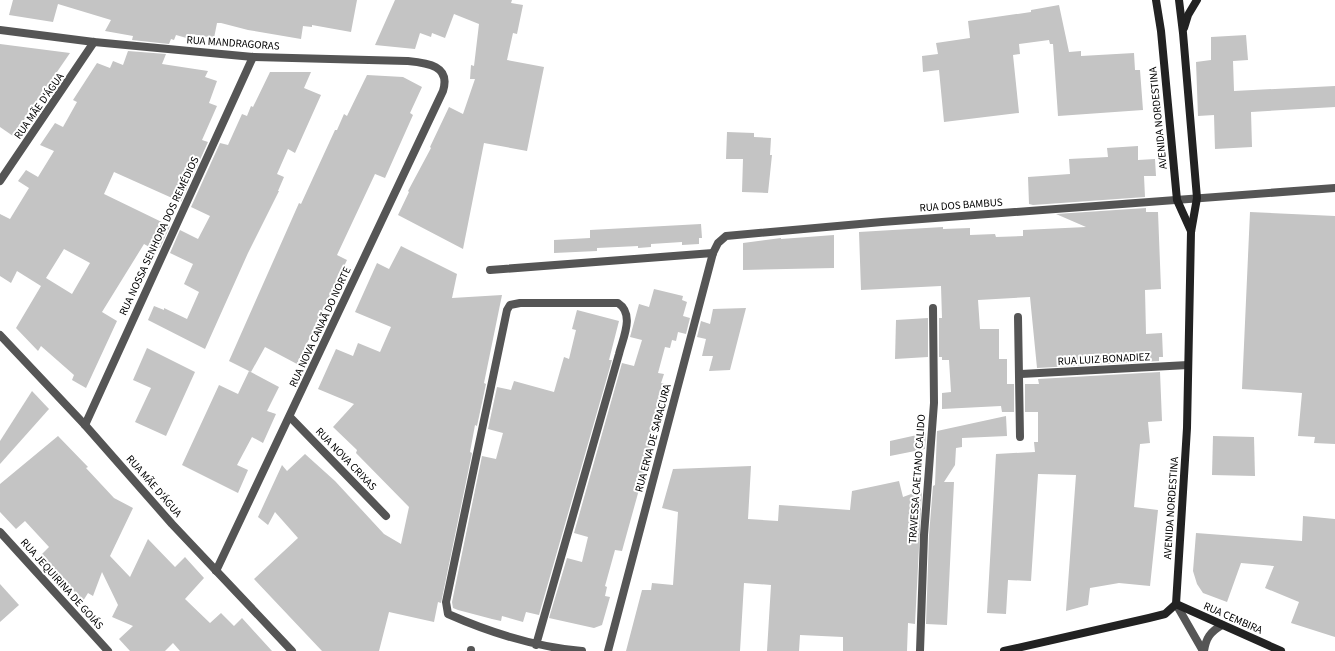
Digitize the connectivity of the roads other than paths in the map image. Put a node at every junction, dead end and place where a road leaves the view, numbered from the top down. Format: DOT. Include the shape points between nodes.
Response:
graph roads {
  1 [pos="1156,0"];
  2 [pos="1179,0"];
  3 [pos="1197,0"];
  4 [pos="0,30"];
  5 [pos="1183,33"];
  6 [pos="94,42"];
  7 [pos="254,57"];
  8 [pos="443,91"];
  9 [pos="0,181"];
  10 [pos="1335,188"];
  11 [pos="1197,198"];
  12 [pos="1177,200"];
  13 [pos="1191,232"];
  14 [pos="726,236"];
  15 [pos="713,253"];
  16 [pos="490,270"];
  17 [pos="933,308"];
  18 [pos="1018,317"];
  19 [pos="0,335"];
  20 [pos="1188,365"];
  21 [pos="1021,374"];
  22 [pos="290,417"];
  23 [pos="85,425"];
  24 [pos="1020,437"];
  25 [pos="386,516"];
  26 [pos="0,532"];
  27 [pos="216,571"];
  28 [pos="1176,604"];
  29 [pos="1222,625"];
  30 [pos="536,645"];
  31 [pos="108,651"];
  32 [pos="292,651"];
  33 [pos="582,651"];
  34 [pos="608,651"];
  35 [pos="920,651"];
  36 [pos="1004,651"];
  37 [pos="1204,651"];
  38 [pos="1281,651"];
  1 -- 12 [label="main road, AVENIDA NORDESTINA"];
  2 -- 5 [label="main road, AVENIDA NORDESTINA"];
  3 -- 5 [label="main road" via="1188,15"];
  4 -- 6 [label="street, RUA MANDRAGORAS"];
  5 -- 11 [label="main road, AVENIDA NORDESTINA"];
  6 -- 7 [label="street, RUA MANDRAGORAS"];
  6 -- 9 [label="street, RUA MÃE D'ÁGUA"];
  7 -- 8 [label="street, RUA MANDRAGORAS" via="345,58 425,63 437,67 443,73 446,81"];
  7 -- 23 [label="street, RUA NOSSA SENHORA DOS REMÉDIOS"];
  8 -- 22 [label="street, RUA NOVA CANAÃ DO NORTE"];
  10 -- 11 [label="street, RUA DOS BAMBUS"];
  11 -- 12 [label="street, RUA DOS BAMBUS"];
  11 -- 13 [label="main road, AVENIDA NORDESTINA"];
  12 -- 13 [label="main road, AVENIDA NORDESTINA"];
  12 -- 14 [label="street, RUA DOS BAMBUS"];
  13 -- 20 [label="main road, AVENIDA NORDESTINA"];
  14 -- 15 [label="street, RUA ERVA DE SARACURA" via="718,242"];
  15 -- 16 [label="street"];
  15 -- 34 [label="street, RUA ERVA DE SARACURA"];
  17 -- 35 [label="street, TRAVESSA CAETANO CALIDO" via="934,403 924,527"];
  18 -- 21 [label="street"];
  19 -- 23 [label="street, RUA MÃE D'ÁGUA"];
  20 -- 21 [label="street, RUA LUIZ BONADIEZ"];
  20 -- 28 [label="main road, AVENIDA NORDESTINA" via="1187,428"];
  21 -- 24 [label="street"];
  22 -- 25 [label="street, RUA NOVA CRIXAS"];
  22 -- 27 [label="street, RUA NOVA CANAÃ DO NORTE"];
  23 -- 27 [label="street, RUA MÃE D'ÁGUA"];
  26 -- 31 [label="street, RUA JEQUIRINA DE GOIÁS"];
  27 -- 32 [label="street, RUA MÃE D'ÁGUA"];
  28 -- 29 [label="main road, RUA CEMBIRA"];
  28 -- 36 [label="main road" via="1165,614"];
  28 -- 37 [label="street"];
  29 -- 37 [label="street" via="1212,630 1206,638"];
  29 -- 38 [label="main road, RUA CEMBIRA"];
  30 -- 30 [label="street" via="621,348 627,312 624,306 618,303 520,303 510,305 506,310 446,608 448,614 456,618"];
  30 -- 33 [label="street"];
}
